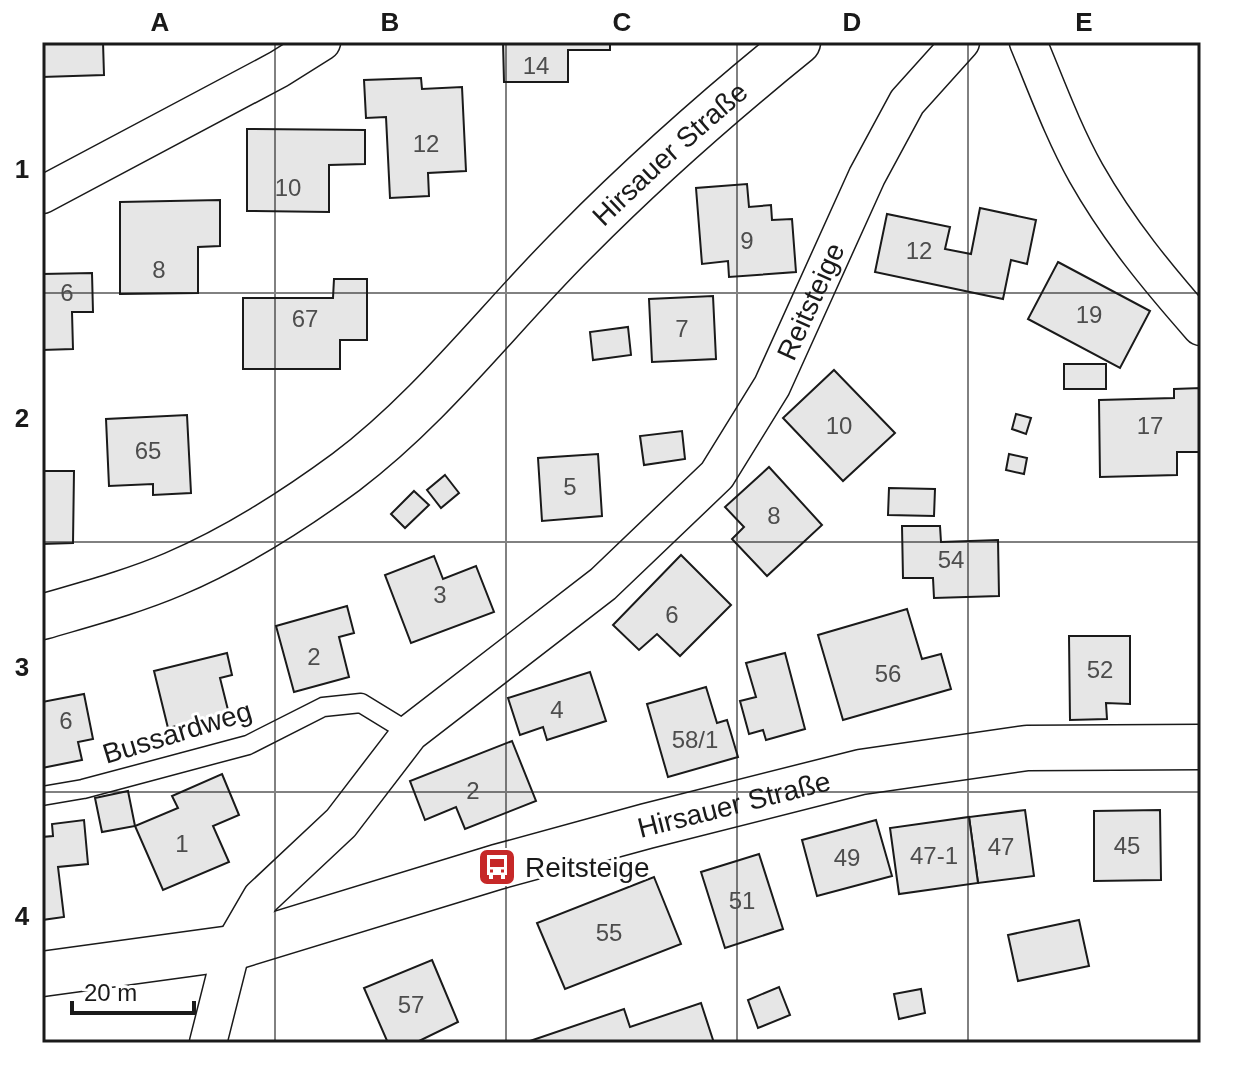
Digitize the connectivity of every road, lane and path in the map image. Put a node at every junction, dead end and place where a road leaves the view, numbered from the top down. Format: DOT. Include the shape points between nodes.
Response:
graph roads {
  1 [pos="322,42"];
  2 [pos="798,42"];
  3 [pos="961,42"];
  4 [pos="1028,42"];
  5 [pos="42,195"];
  6 [pos="1201,327"];
  7 [pos="42,617"];
  8 [pos="410,733"];
  9 [pos="1201,747"];
  10 [pos="42,796"];
  11 [pos="232,948"];
  12 [pos="42,974"];
  13 [pos="208,1043"];
  1 -- 5 [label="street"];
  2 -- 7 [label="main road, Hirsauer Straße" via="572,245 433,394 345,472 276,519 174,574"];
  3 -- 8 [label="street, Reitsteige" via="907,102 867,176 772,386 717,475 603,584"];
  4 -- 6 [label="street" via="1092,183 1146,265"];
  8 -- 10 [label="lane, Bussardweg" via="361,703 323,707 248,745"];
  8 -- 11 [label="street, Reitsteige" via="341,823 261,898"];
  9 -- 11 [label="main road, Hirsauer Straße" via="1027,748 861,772 497,867"];
  11 -- 12 [label="main road, Hirsauer Straße"];
  11 -- 13 [label="street, Reitsteige"];
}
